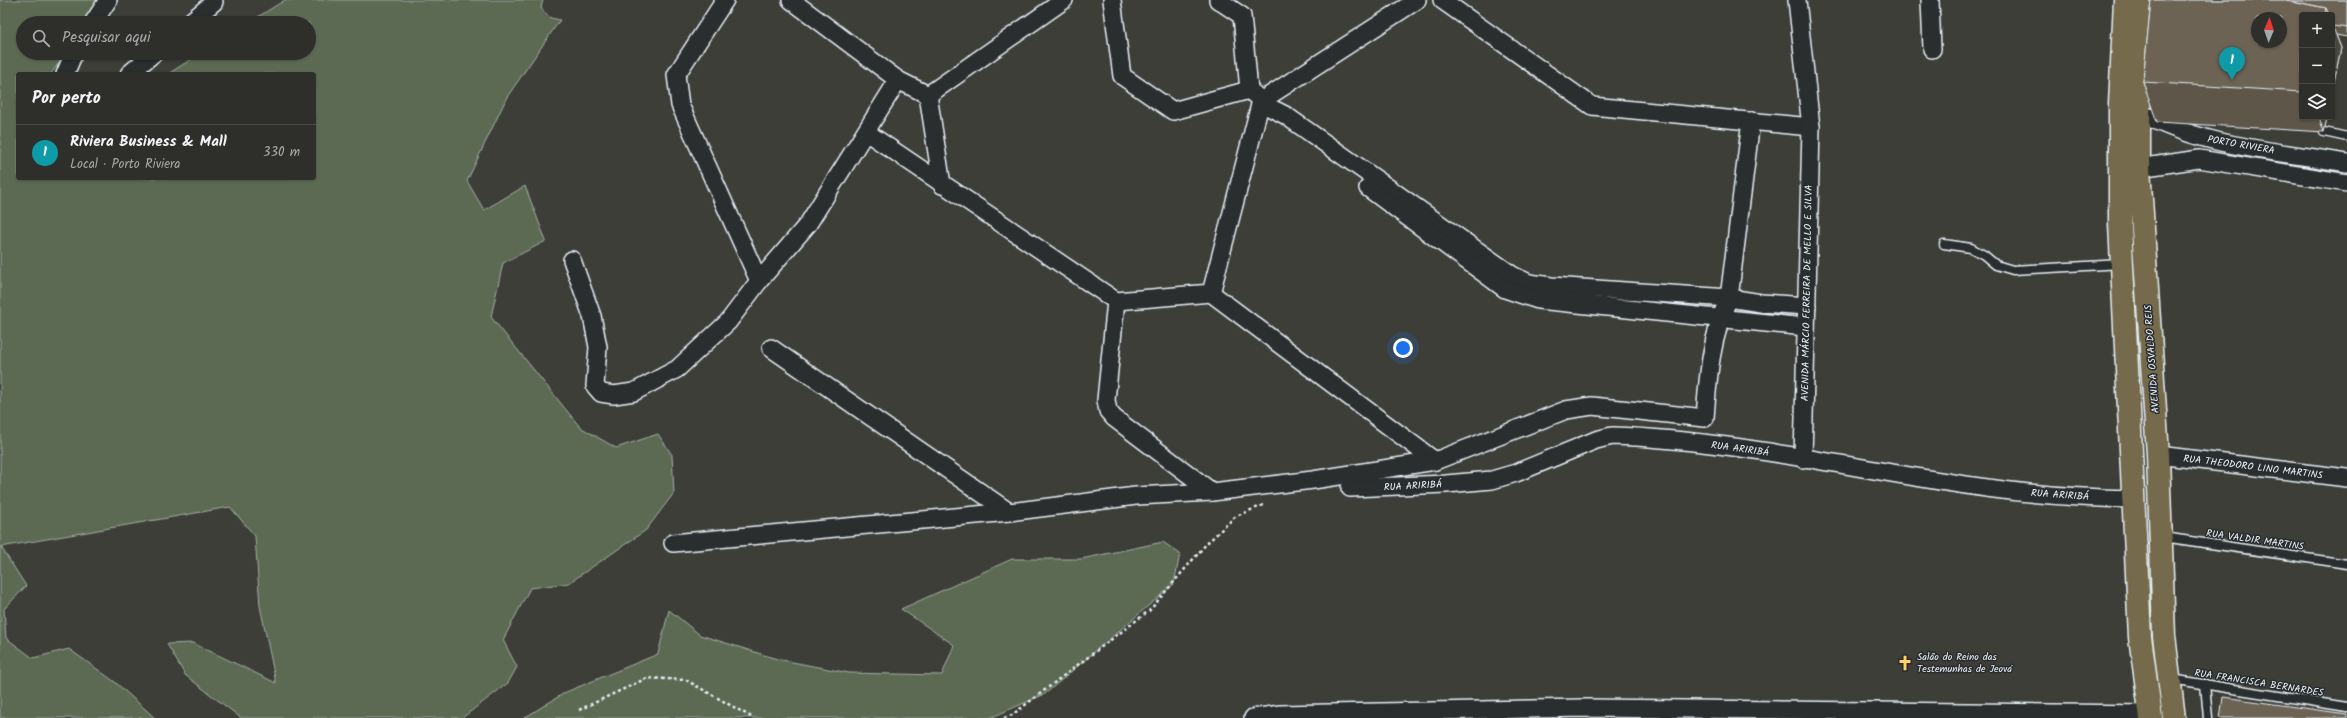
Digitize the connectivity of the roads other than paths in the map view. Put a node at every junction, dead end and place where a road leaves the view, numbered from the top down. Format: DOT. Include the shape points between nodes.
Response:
graph roads {
  1 [pos="108,0"];
  2 [pos="725,0"];
  3 [pos="791,0"];
  4 [pos="1064,0"];
  5 [pos="1112,0"];
  6 [pos="1218,0"];
  7 [pos="1417,0"];
  8 [pos="1442,0"];
  9 [pos="1797,0"];
  10 [pos="1930,0"];
  11 [pos="2125,0"];
  12 [pos="2145,0"];
  13 [pos="214,2"];
  14 [pos="98,16"];
  15 [pos="197,16"];
  16 [pos="1932,49"];
  17 [pos="71,60"];
  18 [pos="146,60"];
  19 [pos="67,72"];
  20 [pos="131,72"];
  21 [pos="898,80"];
  22 [pos="928,95"];
  23 [pos="1260,100"];
  24 [pos="2139,112"];
  25 [pos="1751,121"];
  26 [pos="1811,127"];
  27 [pos="866,132"];
  28 [pos="2324,132"];
  29 [pos="2347,137"];
  30 [pos="2203,139"];
  31 [pos="2199,159"];
  32 [pos="2347,163"];
  33 [pos="2139,168"];
  34 [pos="2347,183"];
  35 [pos="942,185"];
  36 [pos="1944,244"];
  37 [pos="572,260"];
  38 [pos="2122,264"];
  39 [pos="759,281"];
  40 [pos="1211,294"];
  41 [pos="1729,298"];
  42 [pos="1116,301"];
  43 [pos="1807,306"];
  44 [pos="1720,317"];
  45 [pos="1742,321"];
  46 [pos="1806,327"];
  47 [pos="771,348"];
  48 [pos="1710,359"];
  49 [pos="2158,455"];
  50 [pos="1803,459"];
  51 [pos="1435,461"];
  52 [pos="2347,478"];
  53 [pos="1350,488"];
  54 [pos="1212,492"];
  55 [pos="2135,499"];
  56 [pos="1009,512"];
  57 [pos="2160,536"];
  58 [pos="673,543"];
  59 [pos="2347,564"];
  60 [pos="2168,678"];
  61 [pos="2205,684"];
  62 [pos="2347,707"];
  63 [pos="2151,716"];
  64 [pos="1253,718"];
  65 [pos="2174,718"];
  66 [pos="2208,718"];
  1 -- 14 [label="street"];
  2 -- 39 [label="street" via="676,75 680,105"];
  3 -- 21 [label="street"];
  4 -- 22 [label="street"];
  5 -- 23 [label="street" via="1122,76 1173,111"];
  6 -- 23 [label="street" via="1242,16"];
  7 -- 23 [label="street"];
  8 -- 25 [label="street" via="1592,106"];
  9 -- 26 [label="street, AVENIDA MÁRCIO FERREIRA DE MELLO E SILVA"];
  10 -- 16 [label="street"];
  11 -- 38 [label="main road" via="2120,104"];
  12 -- 24 [label="main road, AVENIDA OSVALDO REIS"];
  13 -- 15 [label="street"];
  17 -- 19 [label="street"];
  18 -- 20 [label="street"];
  21 -- 22 [label="street"];
  21 -- 27 [label="street"];
  22 -- 35 [label="street"];
  23 -- 40 [label="street"];
  23 -- 41 [label="street" via="1512,275 1529,283"];
  23 -- 44 [label="street" via="1279,122 1505,289 1538,300"];
  24 -- 30 [label="street, PORTO RIVIERA" via="2157,122"];
  24 -- 33 [label="main road, AVENIDA OSVALDO REIS"];
  25 -- 26 [label="street"];
  25 -- 41 [label="street"];
  26 -- 43 [label="street, AVENIDA MÁRCIO FERREIRA DE MELLO E SILVA"];
  27 -- 35 [label="street"];
  27 -- 39 [label="street" via="808,224"];
  28 -- 29 [label="lane"];
  30 -- 31 [label="street"];
  30 -- 32 [label="street, PORTO RIVIERA"];
  31 -- 33 [label="street, PORTO RIVIERA"];
  31 -- 34 [label="street, PORTO RIVIERA"];
  33 -- 49 [label="main road, AVENIDA OSVALDO REIS"];
  35 -- 42 [label="street"];
  36 -- 38 [label="lane" via="1971,248 1996,265 2014,270"];
  37 -- 39 [label="street" via="592,316 598,347 595,386 601,393 614,396 634,392 677,369 728,322"];
  38 -- 55 [label="main road"];
  40 -- 42 [label="street"];
  40 -- 51 [label="street"];
  41 -- 43 [label="street"];
  41 -- 44 [label="street"];
  42 -- 54 [label="street" via="1106,400 1108,411"];
  43 -- 46 [label="street, AVENIDA MÁRCIO FERREIRA DE MELLO E SILVA"];
  44 -- 45 [label="street"];
  44 -- 48 [label="street"];
  45 -- 46 [label="street"];
  45 -- 48 [label="street" via="1720,341"];
  46 -- 50 [label="street, AVENIDA MÁRCIO FERREIRA DE MELLO E SILVA"];
  47 -- 56 [label="street"];
  48 -- 51 [label="street" via="1705,418 1592,406 1566,410"];
  49 -- 52 [label="street, RUA THEODORO LINO MARTINS"];
  49 -- 57 [label="main road, AVENIDA OSVALDO REIS"];
  50 -- 53 [label="street, RUA ARIRIBÁ" via="1706,444 1612,436 1492,480 1458,484"];
  50 -- 55 [label="street, RUA ARIRIBÁ" via="1987,488 2049,495"];
  51 -- 54 [label="street" via="1313,480"];
  54 -- 56 [label="street" via="1136,496"];
  55 -- 63 [label="main road" via="2140,637"];
  56 -- 58 [label="street"];
  57 -- 59 [label="lane, RUA VALDIR MARTINS"];
  57 -- 60 [label="main road, AVENIDA OSVALDO REIS"];
  60 -- 61 [label="lane, RUA FRANCISCA BERNARDES"];
  60 -- 65 [label="main road, AVENIDA OSVALDO REIS"];
  61 -- 62 [label="lane, RUA FRANCISCA BERNARDES"];
  61 -- 66 [label="lane"];
  63 -- 64 [label="street" via="1585,708 1280,714"];
}
